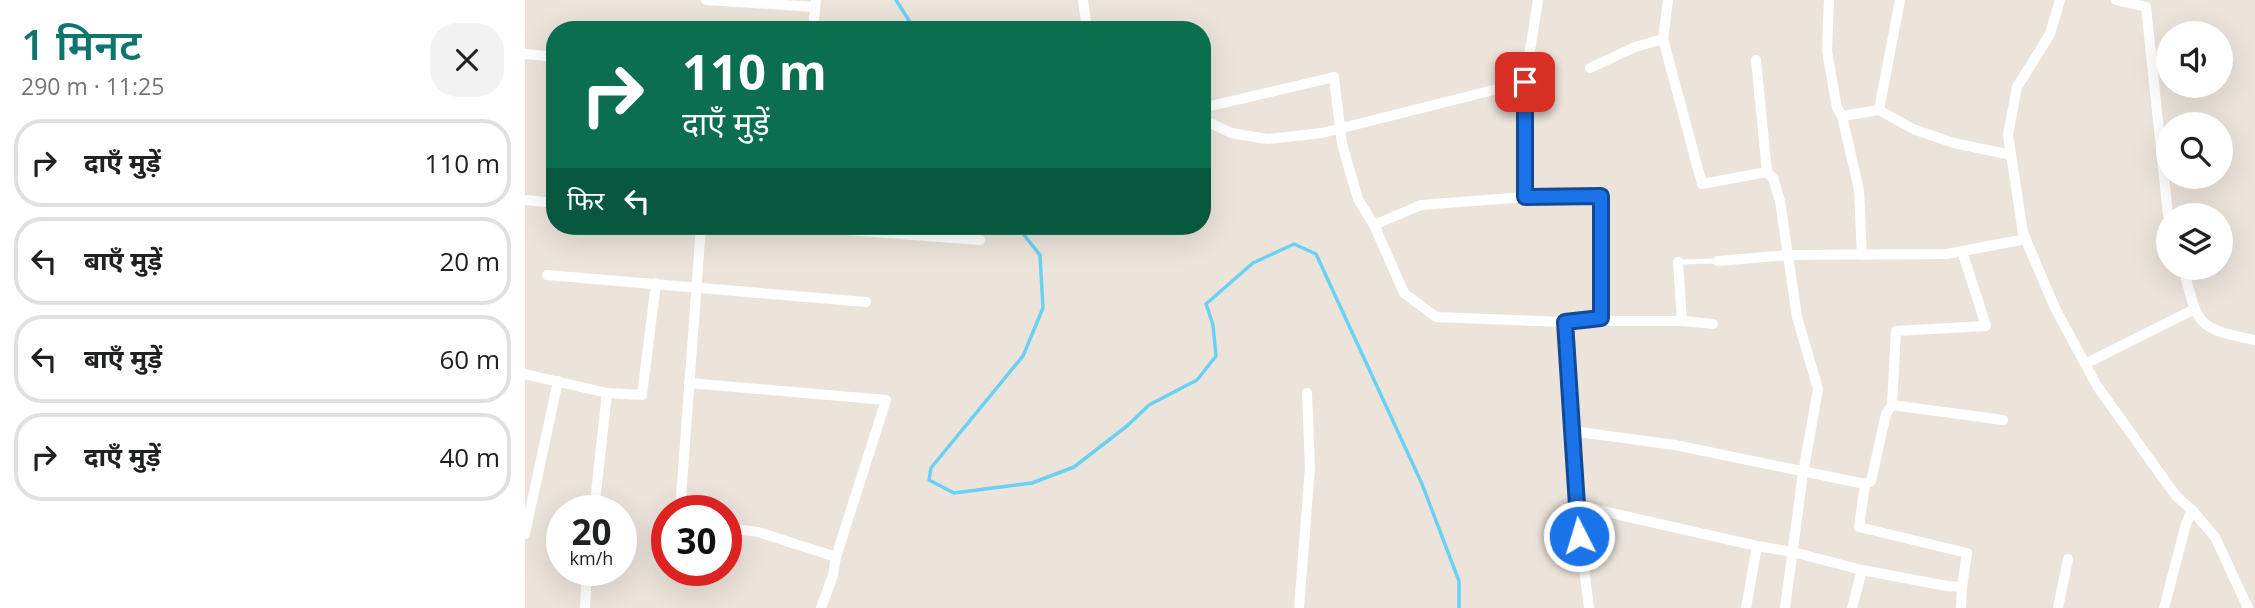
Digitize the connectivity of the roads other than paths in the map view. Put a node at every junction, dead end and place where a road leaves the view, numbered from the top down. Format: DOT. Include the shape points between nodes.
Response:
graph roads {
  1 [pos="706,0"];
  2 [pos="1083,0"];
  3 [pos="1538,0"];
  4 [pos="1668,0"];
  5 [pos="1829,0"];
  6 [pos="1900,0"];
  7 [pos="2060,0"];
  8 [pos="2116,0"];
  9 [pos="815,3"];
  10 [pos="814,21"];
  11 [pos="1086,21"];
  12 [pos="1663,39"];
  13 [pos="525,54"];
  14 [pos="546,56"];
  15 [pos="1756,60"];
  16 [pos="1590,68"];
  17 [pos="1525,82"];
  18 [pos="1211,106"];
  19 [pos="1879,110"];
  20 [pos="1842,116"];
  21 [pos="1211,123"];
  22 [pos="1341,128"];
  23 [pos="2011,155"];
  24 [pos="1767,172"];
  25 [pos="1525,197"];
  26 [pos="525,200"];
  27 [pos="546,202"];
  28 [pos="2167,203"];
  29 [pos="1374,225"];
  30 [pos="700,235"];
  31 [pos="914,235"];
  32 [pos="2026,239"];
  33 [pos="980,240"];
  34 [pos="1962,251"];
  35 [pos="1789,255"];
  36 [pos="1862,255"];
  37 [pos="1717,261"];
  38 [pos="1678,262"];
  39 [pos="547,275"];
  40 [pos="2187,280"];
  41 [pos="656,284"];
  42 [pos="697,288"];
  43 [pos="866,302"];
  44 [pos="2195,309"];
  45 [pos="1601,318"];
  46 [pos="1682,321"];
  47 [pos="1565,322"];
  48 [pos="1713,324"];
  49 [pos="2255,340"];
  50 [pos="2085,364"];
  51 [pos="525,374"];
  52 [pos="558,381"];
  53 [pos="689,383"];
  54 [pos="607,393"];
  55 [pos="1307,393"];
  56 [pos="1892,405"];
  57 [pos="2003,420"];
  58 [pos="1572,431"];
  59 [pos="1804,472"];
  60 [pos="1865,484"];
  61 [pos="596,495"];
  62 [pos="681,495"];
  63 [pos="1576,505"];
  64 [pos="2192,510"];
  65 [pos="742,530"];
  66 [pos="525,534"];
  67 [pos="1757,546"];
  68 [pos="1793,552"];
  69 [pos="836,557"];
  70 [pos="2068,559"];
  71 [pos="1862,570"];
  72 [pos="586,586"];
  73 [pos="1962,587"];
  74 [pos="585,608"];
  75 [pos="821,608"];
  76 [pos="1299,608"];
  77 [pos="1588,608"];
  78 [pos="1746,608"];
  79 [pos="1785,608"];
  80 [pos="1852,608"];
  81 [pos="1961,608"];
  82 [pos="2058,608"];
  83 [pos="2164,608"];
  84 [pos="2248,608"];
  1 -- 9 [label="street"];
  2 -- 11 [label="street"];
  3 -- 17 [label="street"];
  4 -- 12 [label="street"];
  5 -- 20 [label="street" via="1827,51"];
  6 -- 19 [label="street"];
  7 -- 23 [label="street" via="2050,34 2017,88 2008,135"];
  8 -- 28 [label="street" via="2146,8"];
  9 -- 10 [label="street"];
  12 -- 16 [label="street"];
  12 -- 24 [label="street" via="1702,184"];
  13 -- 14 [label="street"];
  15 -- 24 [label="street"];
  17 -- 22 [label="street"];
  17 -- 25 [label="street"];
  18 -- 22 [label="street" via="1334,77"];
  19 -- 20 [label="street"];
  19 -- 23 [label="street" via="1913,129 1954,143"];
  20 -- 36 [label="street" via="1859,190"];
  21 -- 22 [label="street" via="1231,133 1267,139"];
  22 -- 29 [label="street" via="1358,200"];
  23 -- 32 [label="street"];
  24 -- 35 [label="street" via="1780,201"];
  25 -- 29 [label="street" via="1421,205"];
  25 -- 45 [label="street" via="1601,196"];
  26 -- 27 [label="street"];
  29 -- 47 [label="street" via="1404,293 1436,317"];
  30 -- 42 [label="street"];
  31 -- 33 [label="street"];
  32 -- 34 [label="street"];
  32 -- 50 [label="street"];
  34 -- 36 [label="street"];
  34 -- 56 [label="street" via="1986,326 1896,331"];
  35 -- 36 [label="street"];
  35 -- 37 [label="street"];
  35 -- 59 [label="street" via="1797,317 1818,390"];
  37 -- 38 [label="lane"];
  38 -- 46 [label="street"];
  39 -- 41 [label="street"];
  40 -- 44 [label="street"];
  41 -- 42 [label="street"];
  41 -- 54 [label="street" via="642,395"];
  42 -- 43 [label="street"];
  42 -- 53 [label="street"];
  44 -- 49 [label="street" via="2202,323 2218,333"];
  44 -- 50 [label="street"];
  45 -- 46 [label="street"];
  45 -- 47 [label="street"];
  46 -- 48 [label="street"];
  47 -- 58 [label="street"];
  50 -- 64 [label="street" via="2176,496"];
  51 -- 52 [label="street"];
  52 -- 54 [label="street"];
  52 -- 66 [label="street"];
  53 -- 62 [label="street"];
  53 -- 69 [label="street" via="886,400"];
  54 -- 61 [label="street"];
  55 -- 76 [label="street" via="1310,467"];
  56 -- 57 [label="street"];
  56 -- 60 [label="street" via="1871,481"];
  58 -- 59 [label="street" via="1675,445"];
  58 -- 63 [label="street"];
  59 -- 60 [label="street"];
  59 -- 68 [label="street"];
  60 -- 73 [label="street" via="1859,527 1967,553"];
  63 -- 67 [label="street"];
  63 -- 77 [label="street"];
  64 -- 83 [label="street"];
  64 -- 84 [label="street" via="2215,537"];
  65 -- 69 [label="street"];
  67 -- 68 [label="street"];
  67 -- 78 [label="street"];
  68 -- 71 [label="street"];
  68 -- 79 [label="street"];
  69 -- 75 [label="street"];
  70 -- 82 [label="street"];
  71 -- 73 [label="street"];
  71 -- 80 [label="street"];
  72 -- 74 [label="street"];
  73 -- 81 [label="street"];
}
